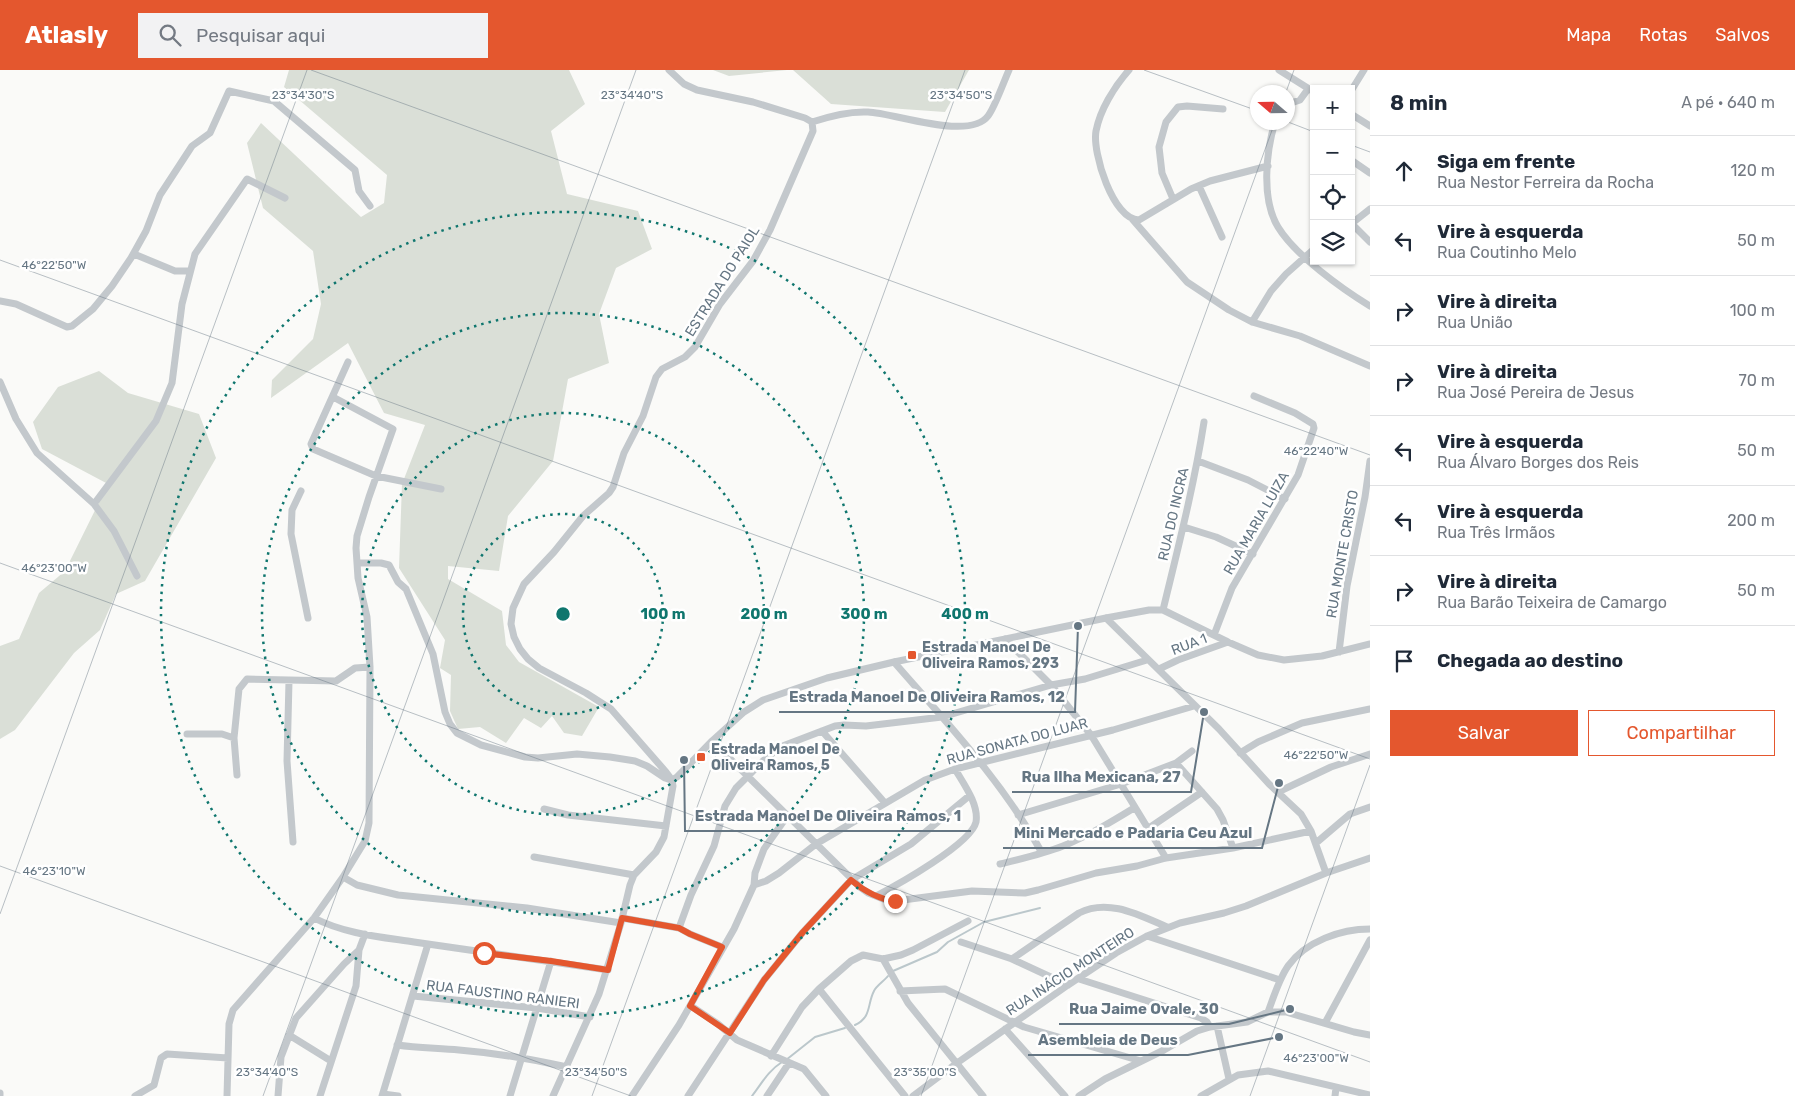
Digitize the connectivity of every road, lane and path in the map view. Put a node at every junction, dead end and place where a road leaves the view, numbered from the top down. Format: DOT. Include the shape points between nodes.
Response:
graph roads {
  1 [pos="669,70"];
  2 [pos="1009,70"];
  3 [pos="1129,70"];
  4 [pos="1279,70"];
  5 [pos="1364,70"];
  6 [pos="1354,85"];
  7 [pos="1310,90"];
  8 [pos="1310,92"];
  9 [pos="1295,102"];
  10 [pos="1222,109"];
  11 [pos="1355,117"];
  12 [pos="808,120"];
  13 [pos="1370,126"];
  14 [pos="1273,130"];
  15 [pos="1355,163"];
  16 [pos="1268,166"];
  17 [pos="1370,173"];
  18 [pos="1199,186"];
  19 [pos="285,198"];
  20 [pos="1173,199"];
  21 [pos="370,206"];
  22 [pos="1370,209"];
  23 [pos="1134,220"];
  24 [pos="1355,222"];
  25 [pos="1355,227"];
  26 [pos="1222,237"];
  27 [pos="1370,242"];
  28 [pos="1310,252"];
  29 [pos="134,254"];
  30 [pos="1305,256"];
  31 [pos="190,271"];
  32 [pos="0,301"];
  33 [pos="1370,306"];
  34 [pos="1252,322"];
  35 [pos="348,362"];
  36 [pos="1370,366"];
  37 [pos="0,382"];
  38 [pos="1254,396"];
  39 [pos="332,397"];
  40 [pos="1204,422"];
  41 [pos="1198,461"];
  42 [pos="1370,461"];
  43 [pos="376,476"];
  44 [pos="442,489"];
  45 [pos="301,491"];
  46 [pos="1284,499"];
  47 [pos="94,504"];
  48 [pos="1184,528"];
  49 [pos="1253,554"];
  50 [pos="357,563"];
  51 [pos="137,576"];
  52 [pos="1163,610"];
  53 [pos="308,618"];
  54 [pos="1106,618"];
  55 [pos="1214,636"];
  56 [pos="1005,640"];
  57 [pos="1228,642"];
  58 [pos="1370,644"];
  59 [pos="1339,652"];
  60 [pos="1147,660"];
  61 [pos="894,662"];
  62 [pos="370,667"];
  63 [pos="1159,670"];
  64 [pos="289,680"];
  65 [pos="1051,685"];
  66 [pos="1194,706"];
  67 [pos="1370,709"];
  68 [pos="942,717"];
  69 [pos="822,731"];
  70 [pos="187,734"];
  71 [pos="1091,735"];
  72 [pos="234,738"];
  73 [pos="712,741"];
  74 [pos="1192,751"];
  75 [pos="1240,752"];
  76 [pos="1370,754"];
  77 [pos="980,762"];
  78 [pos="1176,763"];
  79 [pos="956,769"];
  80 [pos="237,775"];
  81 [pos="747,776"];
  82 [pos="672,780"];
  83 [pos="1121,784"];
  84 [pos="1202,792"];
  85 [pos="1278,792"];
  86 [pos="969,796"];
  87 [pos="885,803"];
  88 [pos="1370,807"];
  89 [pos="1134,808"];
  90 [pos="544,809"];
  91 [pos="788,815"];
  92 [pos="1018,815"];
  93 [pos="666,826"];
  94 [pos="1148,828"];
  95 [pos="1311,831"];
  96 [pos="293,842"];
  97 [pos="1316,843"];
  98 [pos="816,844"];
  99 [pos="1233,848"];
  100 [pos="1042,853"];
  101 [pos="534,857"];
  102 [pos="1166,858"];
  103 [pos="1369,859"];
  104 [pos="1000,864"];
  105 [pos="1326,873"];
  106 [pos="634,875"];
  107 [pos="343,877"];
  108 [pos="851,880"];
  109 [pos="754,885"];
  110 [pos="876,896"];
  111 [pos="314,918"];
  112 [pos="622,920"];
  113 [pos="968,921"];
  114 [pos="1167,927"];
  115 [pos="679,928"];
  116 [pos="1370,929"];
  117 [pos="365,934"];
  118 [pos="1147,936"];
  119 [pos="1370,940"];
  120 [pos="962,942"];
  121 [pos="428,944"];
  122 [pos="722,947"];
  123 [pos="359,950"];
  124 [pos="883,958"];
  125 [pos="1012,959"];
  126 [pos="551,961"];
  127 [pos="608,970"];
  128 [pos="1078,979"];
  129 [pos="1280,980"];
  130 [pos="1068,985"];
  131 [pos="819,989"];
  132 [pos="900,991"];
  133 [pos="413,996"];
  134 [pos="690,1006"];
  135 [pos="538,1008"];
  136 [pos="1268,1012"];
  137 [pos="590,1018"];
  138 [pos="1013,1023"];
  139 [pos="1325,1023"];
  140 [pos="1213,1026"];
  141 [pos="1005,1029"];
  142 [pos="730,1033"];
  143 [pos="289,1035"];
  144 [pos="1370,1035"];
  145 [pos="397,1045"];
  146 [pos="772,1056"];
  147 [pos="521,1057"];
  148 [pos="228,1058"];
  149 [pos="1141,1061"];
  150 [pos="330,1062"];
  151 [pos="788,1063"];
  152 [pos="957,1063"];
  153 [pos="567,1066"];
  154 [pos="1230,1079"];
  155 [pos="1336,1092"];
  156 [pos="382,1095"];
  157 [pos="1370,1095"];
  158 [pos="135,1096"];
  159 [pos="227,1096"];
  160 [pos="278,1096"];
  161 [pos="320,1096"];
  162 [pos="398,1096"];
  163 [pos="510,1096"];
  164 [pos="554,1096"];
  165 [pos="632,1096"];
  166 [pos="688,1096"];
  167 [pos="767,1096"];
  168 [pos="826,1096"];
  169 [pos="905,1096"];
  170 [pos="913,1096"];
  171 [pos="983,1096"];
  172 [pos="1066,1096"];
  173 [pos="1079,1096"];
  174 [pos="1202,1096"];
  1 -- 12 [label="street" via="684,84 697,90 752,102"];
  2 -- 12 [label="street" via="988,116 971,125 923,123 867,112"];
  3 -- 23 [label="street" via="1098,120 1095,145 1109,190 1123,213"];
  4 -- 7 [label="street"];
  5 -- 6 [label="street"];
  8 -- 9 [label="street"];
  10 -- 20 [label="street" via="1178,107 1166,122 1159,147 1162,173"];
  11 -- 13 [label="street"];
  12 -- 82 [label="street, ESTRADA DO PAIOL" via="813,132 753,261 720,304 696,347 662,369 656,377 643,416 609,493 583,516 524,584 513,608 511,624 514,637 528,659 611,709"];
  14 -- 16 [label="street"];
  15 -- 17 [label="street"];
  16 -- 18 [label="street"];
  16 -- 30 [label="street" via="1268,195 1273,217 1287,239"];
  18 -- 20 [label="street"];
  18 -- 26 [label="street"];
  19 -- 31 [label="street" via="247,179 195,254"];
  20 -- 23 [label="street"];
  21 -- 29 [label="street" via="358,191 355,170 274,101 229,91 210,133 192,146 160,195"];
  22 -- 24 [label="street"];
  23 -- 34 [label="street" via="1187,282"];
  25 -- 27 [label="street"];
  28 -- 30 [label="street"];
  29 -- 31 [label="street" via="175,271"];
  29 -- 32 [label="street" via="93,309 72,326"];
  30 -- 33 [label="street"];
  30 -- 34 [label="street" via="1271,291"];
  31 -- 47 [label="street" via="182,304 172,383 156,421"];
  34 -- 36 [label="street" via="1300,336"];
  35 -- 39 [label="street"];
  37 -- 47 [label="street" via="16,419 37,453"];
  38 -- 46 [label="street, RUA MARIA LUIZA" via="1295,413 1314,428 1301,466"];
  39 -- 43 [label="street" via="393,428"];
  39 -- 43 [label="street" via="311,444 313,449"];
  40 -- 41 [label="street, RUA DO INCRA"];
  41 -- 46 [label="street" via="1248,480"];
  41 -- 48 [label="street, RUA DO INCRA"];
  42 -- 59 [label="street, RUA MONTE CRISTO" via="1346,586"];
  43 -- 44 [label="street"];
  43 -- 50 [label="street" via="357,536"];
  45 -- 53 [label="street" via="292,510 291,534"];
  46 -- 49 [label="street, RUA MARIA LUIZA"];
  47 -- 51 [label="street" via="114,531"];
  48 -- 49 [label="street" via="1216,537"];
  48 -- 52 [label="street, RUA DO INCRA"];
  49 -- 55 [label="street, RUA MARIA LUIZA" via="1232,588"];
  50 -- 62 [label="street" via="367,617"];
  50 -- 82 [label="street" via="389,566 406,589 437,668 441,701 457,733 498,751 525,757 577,754 624,759 647,766"];
  52 -- 54 [label="street"];
  52 -- 55 [label="street"];
  54 -- 56 [label="street"];
  54 -- 60 [label="street"];
  55 -- 57 [label="street"];
  56 -- 61 [label="street"];
  56 -- 65 [label="street"];
  57 -- 59 [label="street" via="1284,660 1310,659"];
  57 -- 63 [label="street, RUA 1"];
  58 -- 59 [label="street"];
  60 -- 63 [label="street"];
  60 -- 65 [label="street" via="1085,679"];
  61 -- 68 [label="street"];
  61 -- 73 [label="street" via="827,678 763,700 744,712"];
  62 -- 64 [label="street" via="355,668 336,681"];
  62 -- 107 [label="street" via="369,823 365,841"];
  63 -- 66 [label="street"];
  64 -- 72 [label="street" via="247,679 239,689"];
  64 -- 96 [label="street" via="287,761"];
  65 -- 68 [label="street"];
  65 -- 71 [label="street"];
  66 -- 71 [label="street, RUA SONATA DO LUAR"];
  66 -- 75 [label="street"];
  67 -- 75 [label="street" via="1302,723"];
  68 -- 69 [label="street" via="866,726 844,725"];
  68 -- 77 [label="street"];
  69 -- 81 [label="street" via="780,747"];
  69 -- 87 [label="street"];
  70 -- 72 [label="street" via="222,734"];
  71 -- 77 [label="street, RUA SONATA DO LUAR"];
  71 -- 83 [label="street"];
  72 -- 80 [label="street"];
  73 -- 81 [label="street"];
  73 -- 82 [label="street"];
  74 -- 78 [label="street"];
  75 -- 85 [label="street"];
  76 -- 85 [label="street" via="1331,767"];
  77 -- 79 [label="street, RUA SONATA DO LUAR"];
  77 -- 92 [label="street"];
  78 -- 83 [label="street"];
  78 -- 84 [label="street"];
  79 -- 86 [label="street"];
  79 -- 87 [label="street, RUA SONATA DO LUAR" via="925,780"];
  81 -- 91 [label="street"];
  81 -- 115 [label="street" via="728,798 714,846"];
  82 -- 93 [label="street" via="673,792"];
  83 -- 89 [label="street"];
  83 -- 92 [label="street"];
  84 -- 94 [label="street"];
  84 -- 99 [label="street" via="1220,814"];
  85 -- 95 [label="street" via="1301,814"];
  86 -- 108 [label="street" via="911,844"];
  86 -- 110 [label="street" via="976,821 968,834 940,857"];
  87 -- 98 [label="street, RUA SONATA DO LUAR"];
  88 -- 97 [label="street" via="1350,814"];
  89 -- 94 [label="street"];
  89 -- 100 [label="street" via="1082,838"];
  90 -- 93 [label="street" via="568,815"];
  91 -- 98 [label="street"];
  91 -- 109 [label="street" via="764,848"];
  92 -- 100 [label="street"];
  93 -- 106 [label="street" via="656,852"];
  94 -- 102 [label="street"];
  95 -- 97 [label="street"];
  95 -- 99 [label="street"];
  97 -- 105 [label="street"];
  98 -- 108 [label="street"];
  98 -- 109 [label="street, RUA SONATA DO LUAR" via="779,873"];
  99 -- 102 [label="street"];
  100 -- 104 [label="street"];
  101 -- 106 [label="street"];
  102 -- 110 [label="street" via="1025,893 972,891 895,901"];
  103 -- 105 [label="street, RUA INÁCIO MONTEIRO"];
  105 -- 114 [label="street, RUA INÁCIO MONTEIRO" via="1246,906"];
  106 -- 112 [label="street"];
  107 -- 111 [label="street"];
  107 -- 112 [label="street" via="357,885 398,895"];
  108 -- 110 [label="street"];
  108 -- 142 [label="street" via="764,980"];
  109 -- 122 [label="street"];
  111 -- 117 [label="street"];
  111 -- 148 [label="street" via="233,1010 229,1024"];
  112 -- 115 [label="street"];
  112 -- 127 [label="street"];
  113 -- 124 [label="street" via="913,950"];
  114 -- 118 [label="street, RUA INÁCIO MONTEIRO"];
  114 -- 125 [label="street" via="1137,914 1098,906 1088,908"];
  115 -- 122 [label="street"];
  116 -- 129 [label="street" via="1338,934 1310,945 1294,958"];
  117 -- 121 [label="street"];
  117 -- 123 [label="street"];
  118 -- 128 [label="street, RUA INÁCIO MONTEIRO"];
  118 -- 129 [label="street"];
  119 -- 139 [label="street"];
  120 -- 125 [label="street"];
  121 -- 126 [label="street"];
  121 -- 133 [label="street"];
  122 -- 134 [label="street"];
  123 -- 143 [label="street" via="301,1011"];
  123 -- 150 [label="street" via="356,986"];
  124 -- 131 [label="street" via="858,957"];
  124 -- 132 [label="street"];
  125 -- 130 [label="street"];
  126 -- 127 [label="street"];
  126 -- 135 [label="street"];
  127 -- 137 [label="street"];
  128 -- 130 [label="street, RUA INÁCIO MONTEIRO"];
  128 -- 140 [label="street" via="1201,1018"];
  129 -- 136 [label="street"];
  130 -- 138 [label="street, RUA INÁCIO MONTEIRO"];
  131 -- 146 [label="street" via="802,1007"];
  131 -- 169 [label="street"];
  132 -- 138 [label="street" via="945,989"];
  132 -- 152 [label="street"];
  133 -- 135 [label="street, RUA FAUSTINO RANIERI"];
  133 -- 145 [label="street"];
  134 -- 142 [label="street"];
  134 -- 165 [label="street"];
  135 -- 137 [label="street, RUA FAUSTINO RANIERI"];
  135 -- 147 [label="street"];
  136 -- 139 [label="street" via="1286,1012"];
  136 -- 140 [label="street" via="1247,1022"];
  137 -- 153 [label="street"];
  138 -- 141 [label="street, RUA INÁCIO MONTEIRO"];
  138 -- 149 [label="street"];
  139 -- 144 [label="street"];
  140 -- 149 [label="street"];
  140 -- 154 [label="street"];
  141 -- 152 [label="street, RUA INÁCIO MONTEIRO"];
  141 -- 172 [label="street"];
  142 -- 146 [label="street" via="737,1040"];
  142 -- 166 [label="street"];
  143 -- 150 [label="street"];
  143 -- 160 [label="street" via="279,1067"];
  145 -- 147 [label="street"];
  145 -- 156 [label="street"];
  146 -- 151 [label="street"];
  147 -- 153 [label="street"];
  147 -- 163 [label="street"];
  148 -- 158 [label="street" via="167,1054 161,1058 154,1085"];
  148 -- 159 [label="street"];
  149 -- 173 [label="street"];
  150 -- 161 [label="street"];
  151 -- 167 [label="street"];
  151 -- 168 [label="street" via="804,1069"];
  152 -- 170 [label="street, RUA INÁCIO MONTEIRO"];
  152 -- 171 [label="street"];
  153 -- 164 [label="street"];
  154 -- 155 [label="street" via="1268,1071"];
  154 -- 174 [label="street"];
  155 -- 157 [label="street"];
  156 -- 162 [label="street"];
}
